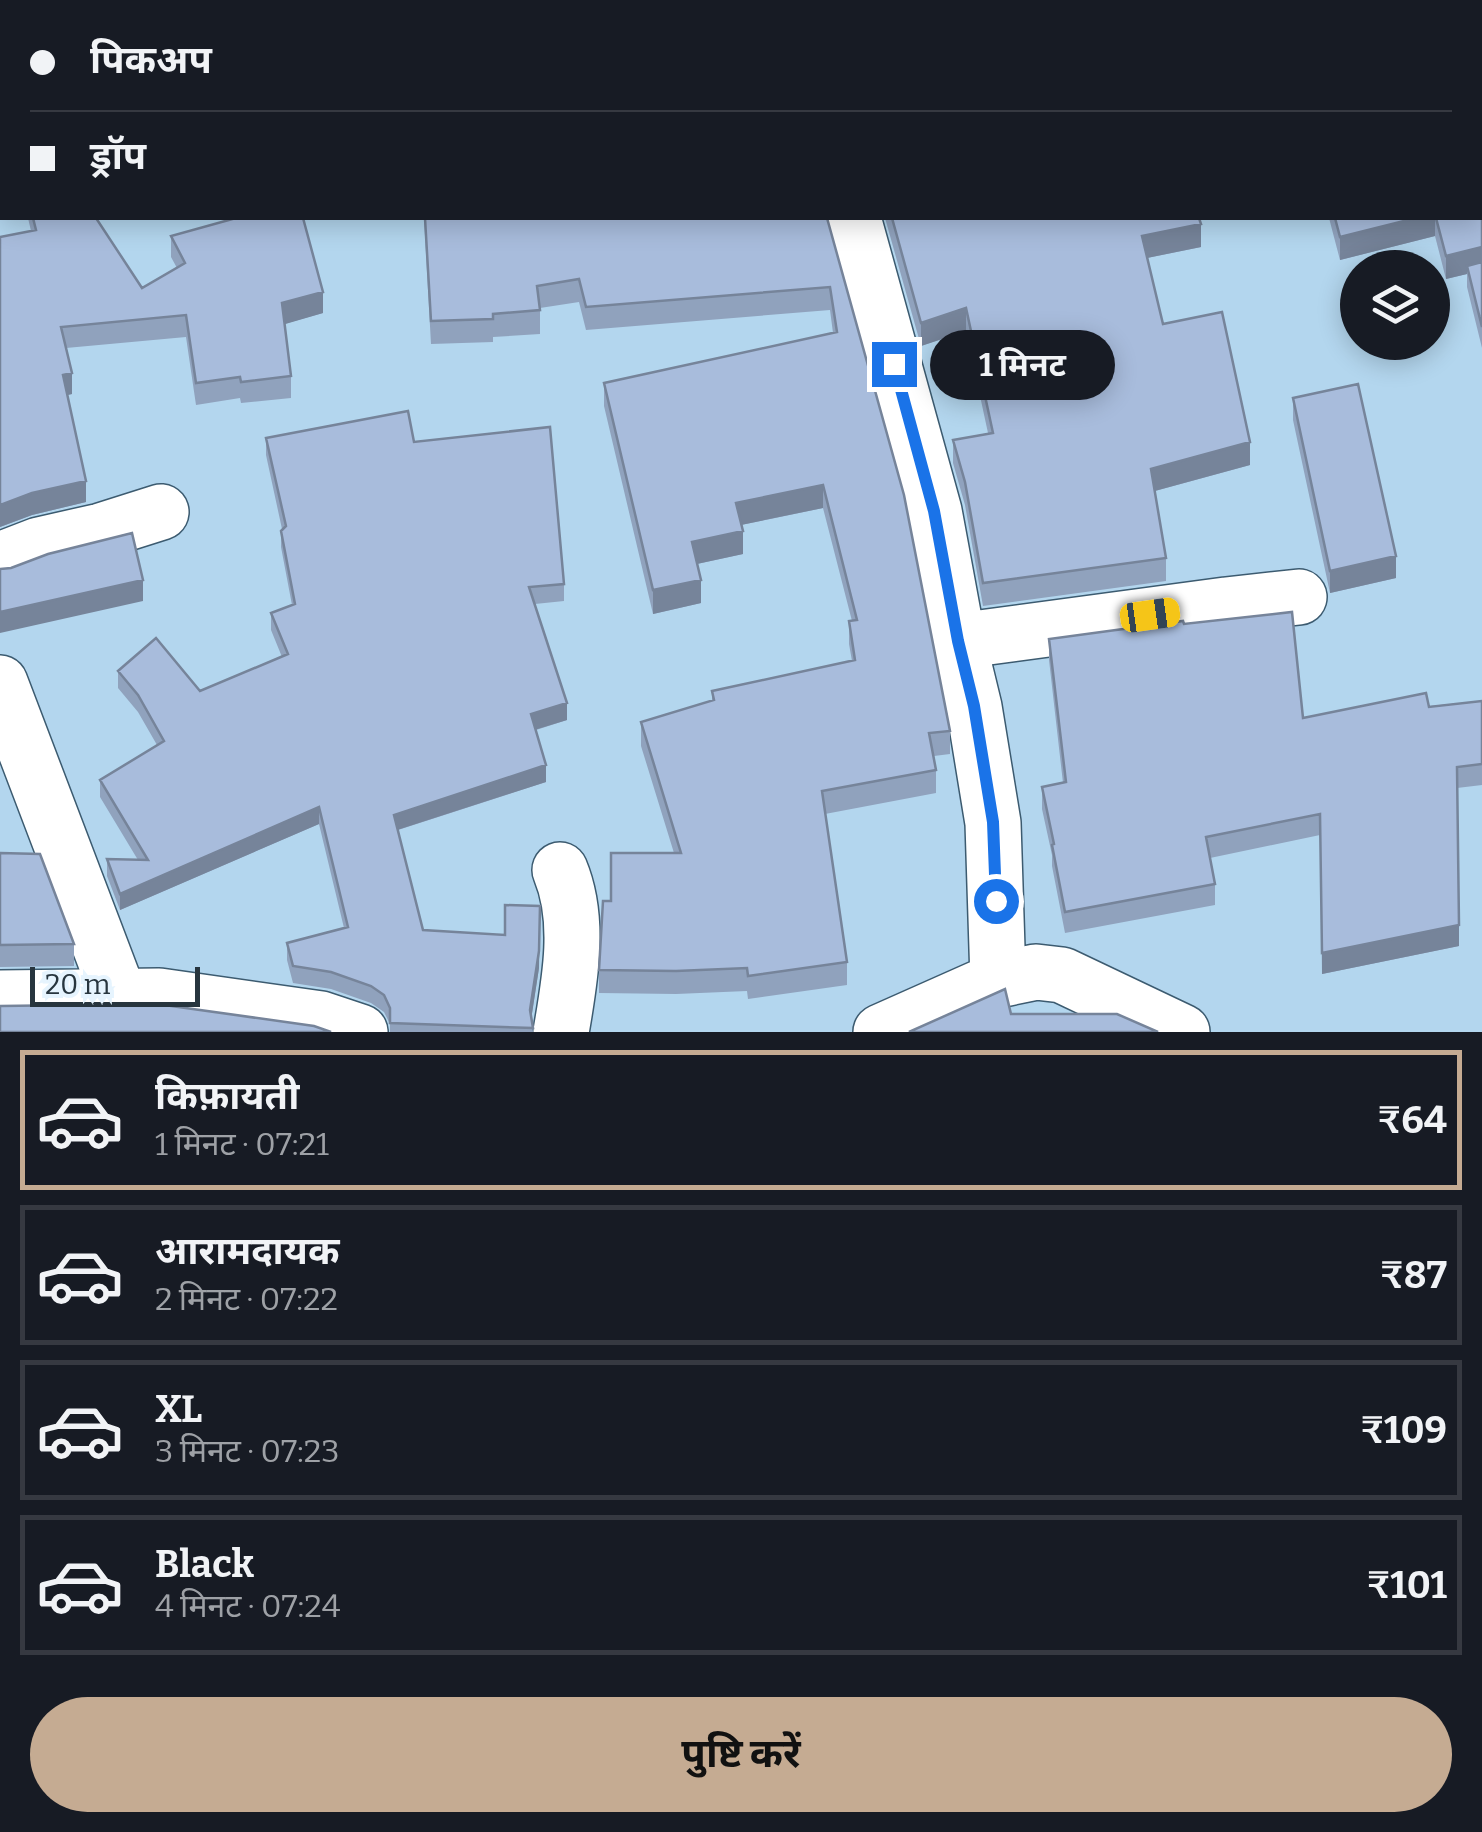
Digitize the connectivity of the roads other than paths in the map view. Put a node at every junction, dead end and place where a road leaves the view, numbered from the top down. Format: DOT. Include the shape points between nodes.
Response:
graph roads {
  1 [pos="854,220"];
  2 [pos="161,512"];
  3 [pos="0,560"];
  4 [pos="1299,597"];
  5 [pos="958,641"];
  6 [pos="0,683"];
  7 [pos="560,870"];
  8 [pos="998,980"];
  9 [pos="119,996"];
  10 [pos="0,998"];
  11 [pos="360,1032"];
  12 [pos="561,1032"];
  13 [pos="881,1032"];
  14 [pos="1182,1032"];
  1 -- 5 [label="street" via="934,511"];
  2 -- 3 [label="street"];
  4 -- 5 [label="street"];
  5 -- 8 [label="street" via="993,822"];
  6 -- 9 [label="street"];
  7 -- 12 [label="street" via="572,934"];
  8 -- 13 [label="street"];
  8 -- 14 [label="street" via="1036,972 1062,975"];
  9 -- 10 [label="street"];
  9 -- 11 [label="street" via="321,1019"];
}
